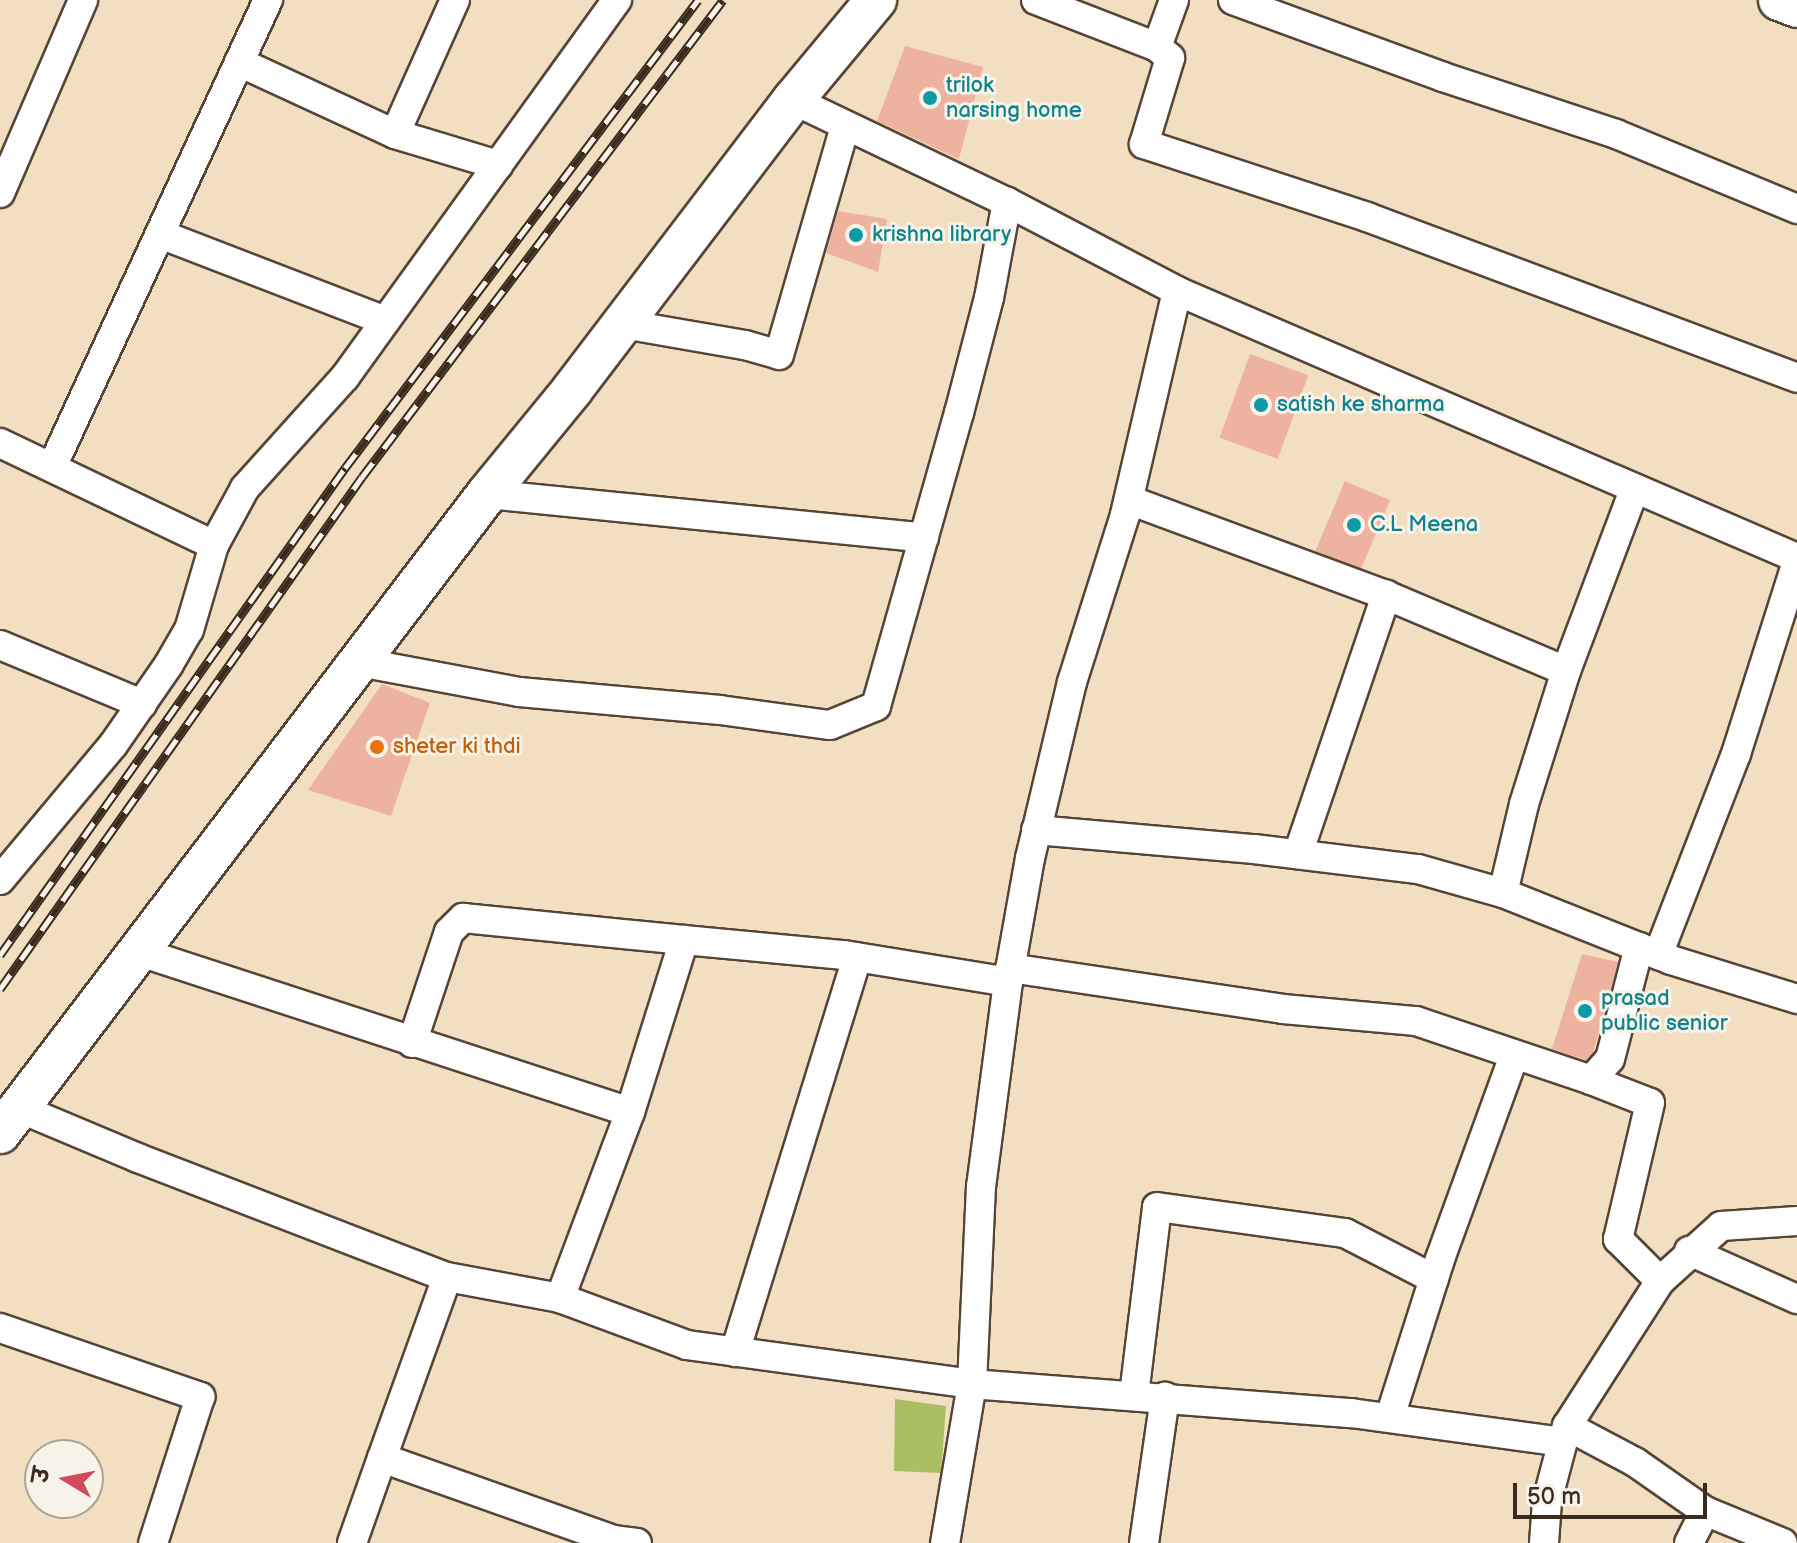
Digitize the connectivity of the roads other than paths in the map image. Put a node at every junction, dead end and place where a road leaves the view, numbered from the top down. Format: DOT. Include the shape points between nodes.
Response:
graph roads {
  1 [pos="83,0"];
  2 [pos="268,0"];
  3 [pos="455,0"];
  4 [pos="617,0"];
  5 [pos="876,0"];
  6 [pos="1036,0"];
  7 [pos="1174,0"];
  8 [pos="1233,0"];
  9 [pos="1779,0"];
  10 [pos="1797,7"];
  11 [pos="1157,47"];
  12 [pos="239,62"];
  13 [pos="793,100"];
  14 [pos="845,127"];
  15 [pos="395,134"];
  16 [pos="498,165"];
  17 [pos="0,193"];
  18 [pos="1007,202"];
  19 [pos="1797,209"];
  20 [pos="160,234"];
  21 [pos="1177,291"];
  22 [pos="385,321"];
  23 [pos="623,324"];
  24 [pos="1797,378"];
  25 [pos="0,443"];
  26 [pos="52,467"];
  27 [pos="1634,490"];
  28 [pos="487,494"];
  29 [pos="1129,500"];
  30 [pos="924,538"];
  31 [pos="214,545"];
  32 [pos="1797,560"];
  33 [pos="1386,595"];
  34 [pos="0,645"];
  35 [pos="359,662"];
  36 [pos="1566,671"];
  37 [pos="142,704"];
  38 [pos="1036,830"];
  39 [pos="1298,854"];
  40 [pos="1,877"];
  41 [pos="1503,893"];
  42 [pos="684,940"];
  43 [pos="1649,951"];
  44 [pos="140,952"];
  45 [pos="857,957"];
  46 [pos="1009,975"];
  47 [pos="1797,999"];
  48 [pos="412,1043"];
  49 [pos="1514,1056"];
  50 [pos="1591,1080"];
  51 [pos="630,1112"];
  52 [pos="10,1120"];
  53 [pos="1797,1221"];
  54 [pos="1689,1251"];
  55 [pos="447,1277"];
  56 [pos="1434,1279"];
  57 [pos="1660,1281"];
  58 [pos="560,1298"];
  59 [pos="1797,1299"];
  60 [pos="0,1328"];
  61 [pos="735,1352"];
  62 [pos="972,1384"];
  63 [pos="1134,1395"];
  64 [pos="1165,1397"];
  65 [pos="1390,1417"];
  66 [pos="1565,1434"];
  67 [pos="382,1458"];
  68 [pos="1705,1511"];
  69 [pos="153,1543"];
  70 [pos="352,1543"];
  71 [pos="637,1543"];
  72 [pos="945,1543"];
  73 [pos="1144,1543"];
  74 [pos="1544,1543"];
  75 [pos="1689,1543"];
  76 [pos="1783,1543"];
  1 -- 17 [label="street"];
  2 -- 12 [label="street"];
  3 -- 15 [label="street"];
  4 -- 16 [label="street"];
  5 -- 13 [label="street"];
  6 -- 11 [label="street"];
  7 -- 11 [label="street"];
  8 -- 19 [label="street" via="1616,134"];
  9 -- 10 [label="street"];
  11 -- 24 [label="street" via="1170,58 1144,144 1367,217"];
  12 -- 15 [label="street"];
  12 -- 20 [label="street"];
  13 -- 14 [label="street"];
  13 -- 23 [label="street"];
  14 -- 18 [label="street"];
  14 -- 23 [label="street" via="780,355"];
  15 -- 16 [label="street"];
  16 -- 22 [label="street"];
  18 -- 21 [label="street"];
  18 -- 30 [label="street" via="989,298"];
  20 -- 22 [label="street"];
  20 -- 26 [label="street"];
  21 -- 27 [label="street"];
  21 -- 29 [label="street"];
  22 -- 31 [label="street" via="345,377 245,488"];
  23 -- 28 [label="street"];
  25 -- 26 [label="street"];
  26 -- 31 [label="street"];
  27 -- 32 [label="street"];
  27 -- 36 [label="street"];
  28 -- 30 [label="street"];
  28 -- 35 [label="street"];
  29 -- 33 [label="street"];
  29 -- 38 [label="street" via="1072,682"];
  30 -- 35 [label="street" via="876,706 830,725 519,692"];
  31 -- 37 [label="street" via="189,630"];
  32 -- 43 [label="street" via="1736,754"];
  33 -- 36 [label="street"];
  33 -- 39 [label="street"];
  34 -- 37 [label="street"];
  35 -- 44 [label="street"];
  36 -- 41 [label="street" via="1524,804"];
  37 -- 40 [label="street" via="75,793"];
  38 -- 39 [label="street"];
  38 -- 46 [label="street"];
  39 -- 41 [label="street" via="1418,869"];
  41 -- 43 [label="street"];
  42 -- 45 [label="street"];
  42 -- 48 [label="street" via="463,918 449,932"];
  42 -- 51 [label="street"];
  43 -- 47 [label="street"];
  43 -- 50 [label="street" via="1610,1059"];
  44 -- 48 [label="street"];
  44 -- 52 [label="street"];
  45 -- 46 [label="street"];
  45 -- 61 [label="street"];
  46 -- 49 [label="street" via="1416,1021"];
  46 -- 62 [label="street" via="981,1186"];
  48 -- 51 [label="street"];
  49 -- 50 [label="street"];
  49 -- 56 [label="street"];
  50 -- 57 [label="street" via="1650,1103 1618,1239"];
  51 -- 58 [label="street"];
  52 -- 55 [label="street" via="138,1158"];
  53 -- 54 [label="street" via="1721,1226"];
  54 -- 57 [label="street"];
  54 -- 59 [label="street"];
  55 -- 58 [label="street"];
  55 -- 67 [label="street"];
  56 -- 63 [label="street" via="1345,1233 1157,1207"];
  56 -- 65 [label="street"];
  57 -- 66 [label="street"];
  58 -- 61 [label="street" via="687,1345"];
  60 -- 69 [label="street" via="200,1397"];
  61 -- 62 [label="street"];
  62 -- 63 [label="street"];
  62 -- 72 [label="street"];
  63 -- 64 [label="street"];
  64 -- 65 [label="street"];
  64 -- 73 [label="street"];
  65 -- 66 [label="street"];
  66 -- 68 [label="street" via="1635,1462"];
  66 -- 74 [label="street" via="1547,1501"];
  67 -- 70 [label="street"];
  67 -- 71 [label="street" via="613,1540"];
  68 -- 75 [label="street"];
  68 -- 76 [label="street"];
}
